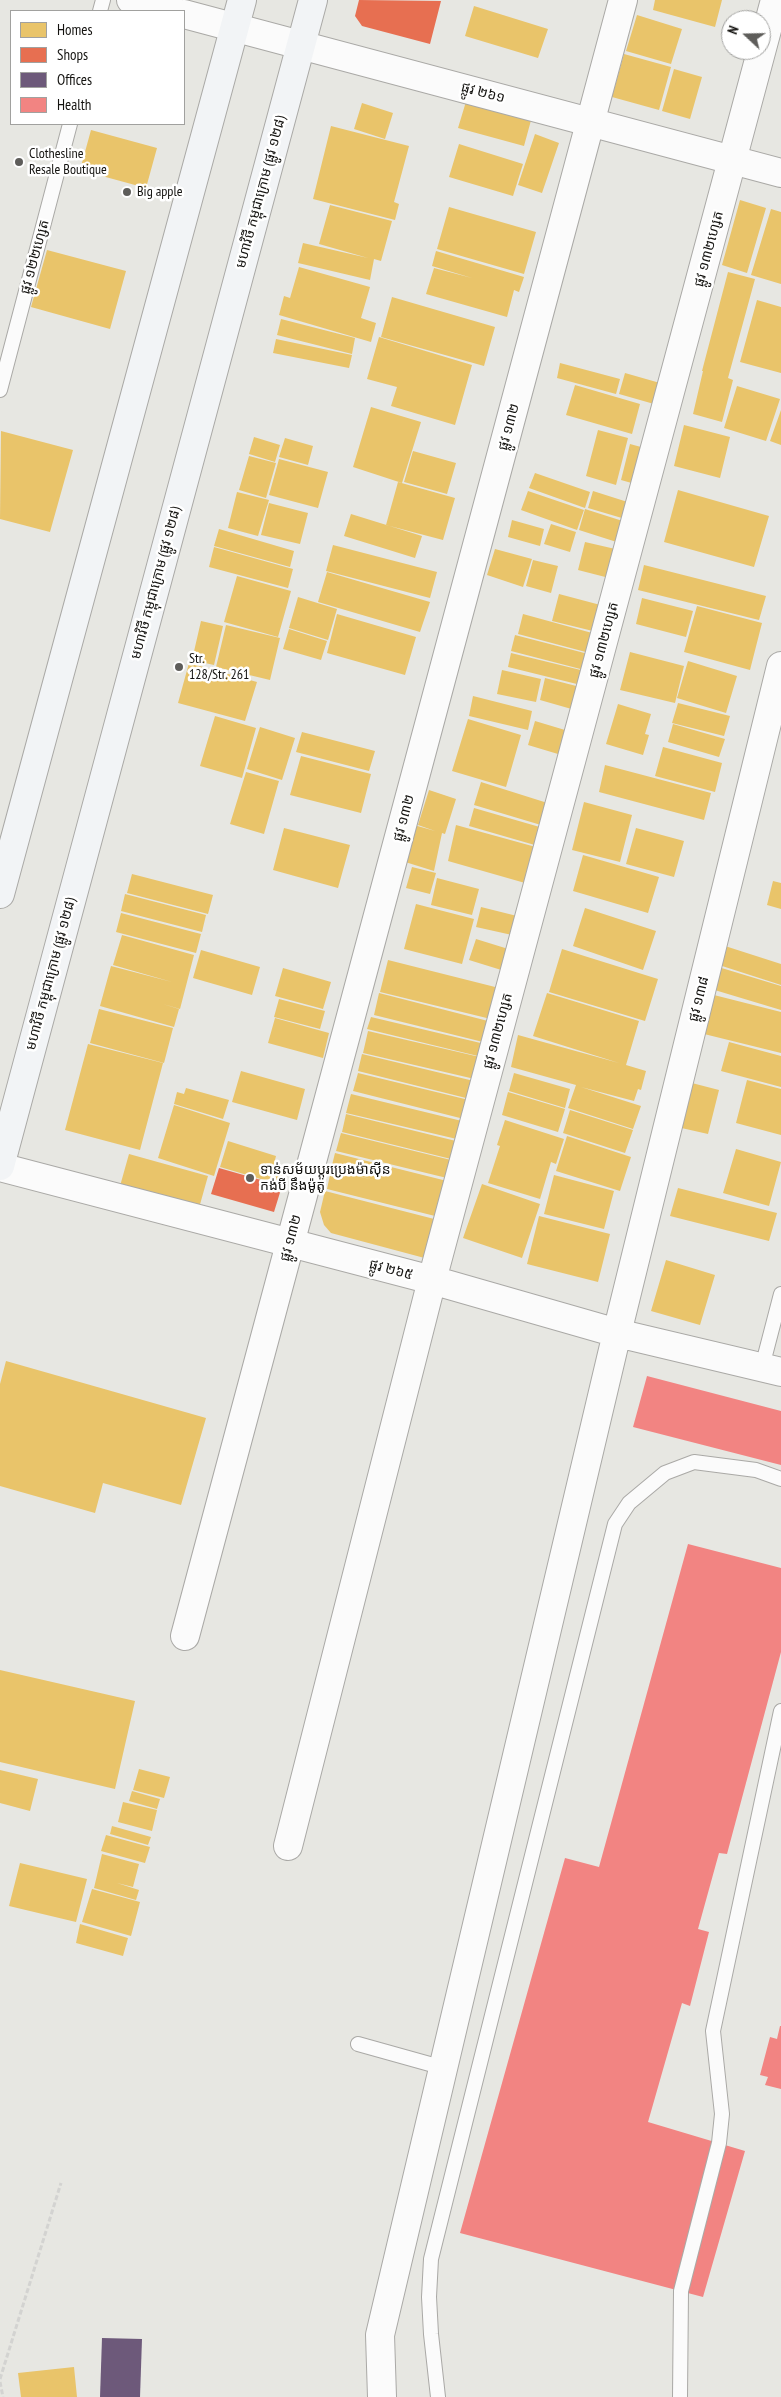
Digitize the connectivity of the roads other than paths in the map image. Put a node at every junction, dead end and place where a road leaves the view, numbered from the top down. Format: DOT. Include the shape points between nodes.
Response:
graph roads {
  1 [pos="131,0"];
  2 [pos="242,0"];
  3 [pos="313,0"];
  4 [pos="623,0"];
  5 [pos="775,0"];
  6 [pos="169,10"];
  7 [pos="185,14"];
  8 [pos="235,28"];
  9 [pos="301,44"];
  10 [pos="590,122"];
  11 [pos="70,125"];
  12 [pos="732,160"];
  13 [pos="781,173"];
  14 [pos="0,390"];
  15 [pos="781,666"];
  16 [pos="0,894"];
  17 [pos="0,1166"];
  18 [pos="290,1243"];
  19 [pos="432,1280"];
  20 [pos="781,1294"];
  21 [pos="617,1333"];
  22 [pos="771,1370"];
  23 [pos="781,1479"];
  24 [pos="185,1636"];
  25 [pos="781,1712"];
  26 [pos="288,1846"];
  27 [pos="358,2044"];
  28 [pos="444,2068"];
  29 [pos="382,2397"];
  30 [pos="438,2397"];
  31 [pos="680,2397"];
  1 -- 6 [label="street"];
  2 -- 8 [label="main road"];
  3 -- 9 [label="main road, មហាវិថី កម្ពុជាក្រោម (ផ្លូវ ១២៨)"];
  4 -- 10 [label="street, ផ្លូវ ១៣២"];
  5 -- 12 [label="street, ផ្លូវ ១៣២ហ្សេត"];
  7 -- 8 [label="street, ផ្លូវ ២៦១"];
  8 -- 9 [label="street, ផ្លូវ ២៦១"];
  8 -- 16 [label="main road"];
  9 -- 10 [label="street, ផ្លូវ ២៦១"];
  9 -- 17 [label="main road, មហាវិថី កម្ពុជាក្រោម (ផ្លូវ ១២៨)"];
  10 -- 12 [label="street, ផ្លូវ ២៦១"];
  10 -- 18 [label="street, ផ្លូវ ១៣២"];
  11 -- 14 [label="lane, ផ្លូវ ១២២ហ្សេត"];
  12 -- 13 [label="street, ផ្លូវ ២៦១"];
  12 -- 19 [label="street, ផ្លូវ ១៣២ហ្សេត"];
  15 -- 21 [label="street, ផ្លូវ ១៣៨"];
  17 -- 18 [label="street, ផ្លូវ ២៦៥"];
  18 -- 19 [label="street, ផ្លូវ ២៦៥"];
  18 -- 24 [label="street, ផ្លូវ ១៣២"];
  19 -- 21 [label="street, ផ្លូវ ២៦៥"];
  19 -- 26 [label="street, ផ្លូវ ១៣២ហ្សេត"];
  20 -- 22 [label="lane"];
  21 -- 22 [label="street, ផ្លូវ ២៦៥"];
  21 -- 28 [label="street, ផ្លូវ ១៣៨"];
  23 -- 30 [label="lane" via="756,1470 694,1462 664,1473 629,1503 615,1524 431,2259 431,2334"];
  25 -- 31 [label="lane" via="713,2031 722,2114 719,2143 681,2291"];
  27 -- 28 [label="lane"];
  28 -- 29 [label="street, ផ្លូវ ១៣៨" via="380,2334"];
}
